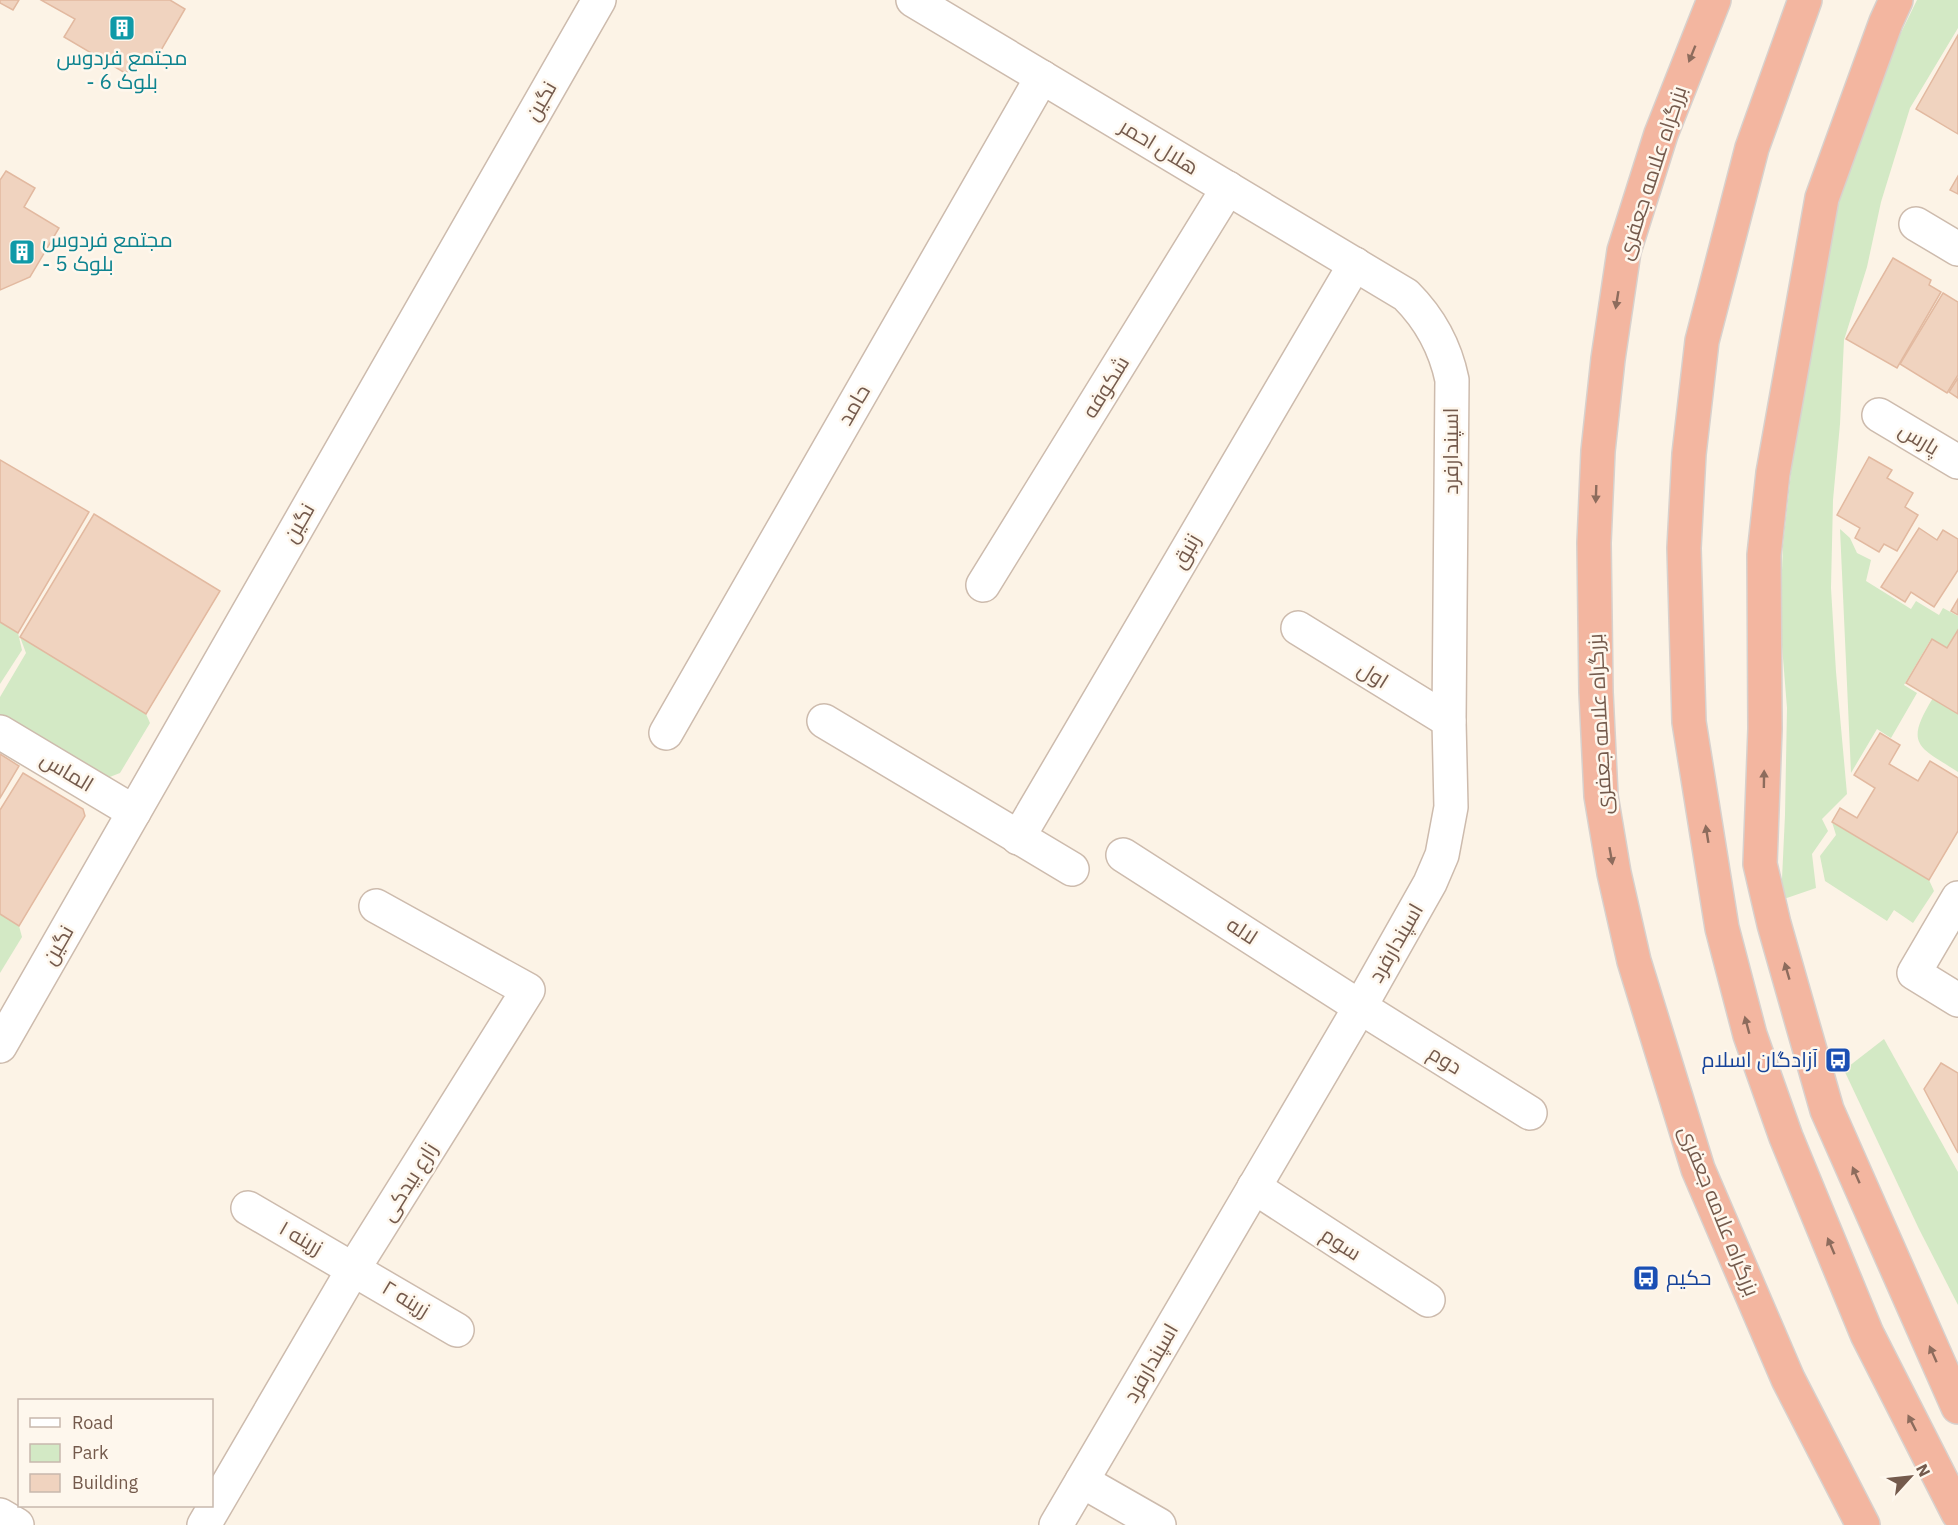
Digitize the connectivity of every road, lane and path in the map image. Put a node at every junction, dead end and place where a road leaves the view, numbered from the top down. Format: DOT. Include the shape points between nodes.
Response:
graph roads {
  1 [pos="599,0"];
  2 [pos="913,0"];
  3 [pos="1714,0"];
  4 [pos="1805,0"];
  5 [pos="1896,0"];
  6 [pos="1042,77"];
  7 [pos="1228,188"];
  8 [pos="1916,224"];
  9 [pos="1958,249"];
  10 [pos="1355,264"];
  11 [pos="1406,295"];
  12 [pos="1879,415"];
  13 [pos="1958,462"];
  14 [pos="983,585"];
  15 [pos="1298,628"];
  16 [pos="824,721"];
  17 [pos="1449,721"];
  18 [pos="0,732"];
  19 [pos="666,733"];
  20 [pos="134,812"];
  21 [pos="1018,837"];
  22 [pos="1123,855"];
  23 [pos="1071,869"];
  24 [pos="1958,898"];
  25 [pos="376,906"];
  26 [pos="1958,1000"];
  27 [pos="1360,1007"];
  28 [pos="0,1046"];
  29 [pos="1530,1113"];
  30 [pos="1254,1187"];
  31 [pos="248,1208"];
  32 [pos="354,1268"];
  33 [pos="1428,1300"];
  34 [pos="457,1330"];
  35 [pos="1958,1407"];
  36 [pos="1082,1481"];
  37 [pos="1958,1513"];
  38 [pos="0,1515"];
  39 [pos="17,1525"];
  40 [pos="204,1525"];
  41 [pos="1056,1525"];
  42 [pos="1160,1525"];
  43 [pos="1863,1525"];
  1 -- 20 [label="street, نگین"];
  2 -- 6 [label="street, هلال احمر"];
  3 -- 43 [label="highway, بزرگراه علامه جعفری, one-way" via="1661,134 1624,251 1608,359 1598,450 1594,543 1601,796 1634,961 1698,1169 1788,1379"];
  37 -- 4 [label="highway, one-way" via="1867,1334 1785,1137 1750,1035 1722,928 1689,722 1684,548 1689,454 1702,341 1752,147"];
  35 -- 5 [label="highway, one-way" via="1827,1110 1760,864 1765,729 1764,555 1773,473 1822,198"];
  6 -- 7 [label="street, هلال احمر"];
  6 -- 19 [label="street, حامد"];
  7 -- 10 [label="street, هلال احمر"];
  7 -- 14 [label="street, شکوفه"];
  8 -- 9 [label="street"];
  10 -- 11 [label="street, هلال احمر"];
  10 -- 21 [label="street, زنبق"];
  11 -- 17 [label="street, اسپندارفرد" via="1436,333 1452,380"];
  12 -- 13 [label="street, پارس"];
  15 -- 17 [label="street, اول"];
  16 -- 21 [label="street"];
  17 -- 27 [label="street, اسپندارفرد" via="1451,807 1442,855 1430,884"];
  18 -- 20 [label="street, الماس"];
  20 -- 28 [label="street, نگین"];
  21 -- 23 [label="street"];
  22 -- 27 [label="street, لاله"];
  24 -- 26 [label="street" via="1914,973"];
  25 -- 32 [label="street, زارع بیدکی" via="528,990"];
  27 -- 29 [label="street, دوم"];
  27 -- 30 [label="street, اسپندارفرد"];
  30 -- 33 [label="street, سوم"];
  30 -- 36 [label="street, اسپندارفرد"];
  31 -- 32 [label="street, زرینه ۱"];
  32 -- 34 [label="street, زرینه ۲"];
  32 -- 40 [label="street, زارع بیدکی"];
  36 -- 41 [label="street, اسپندارفرد"];
  36 -- 42 [label="street"];
  38 -- 39 [label="street"];
}
